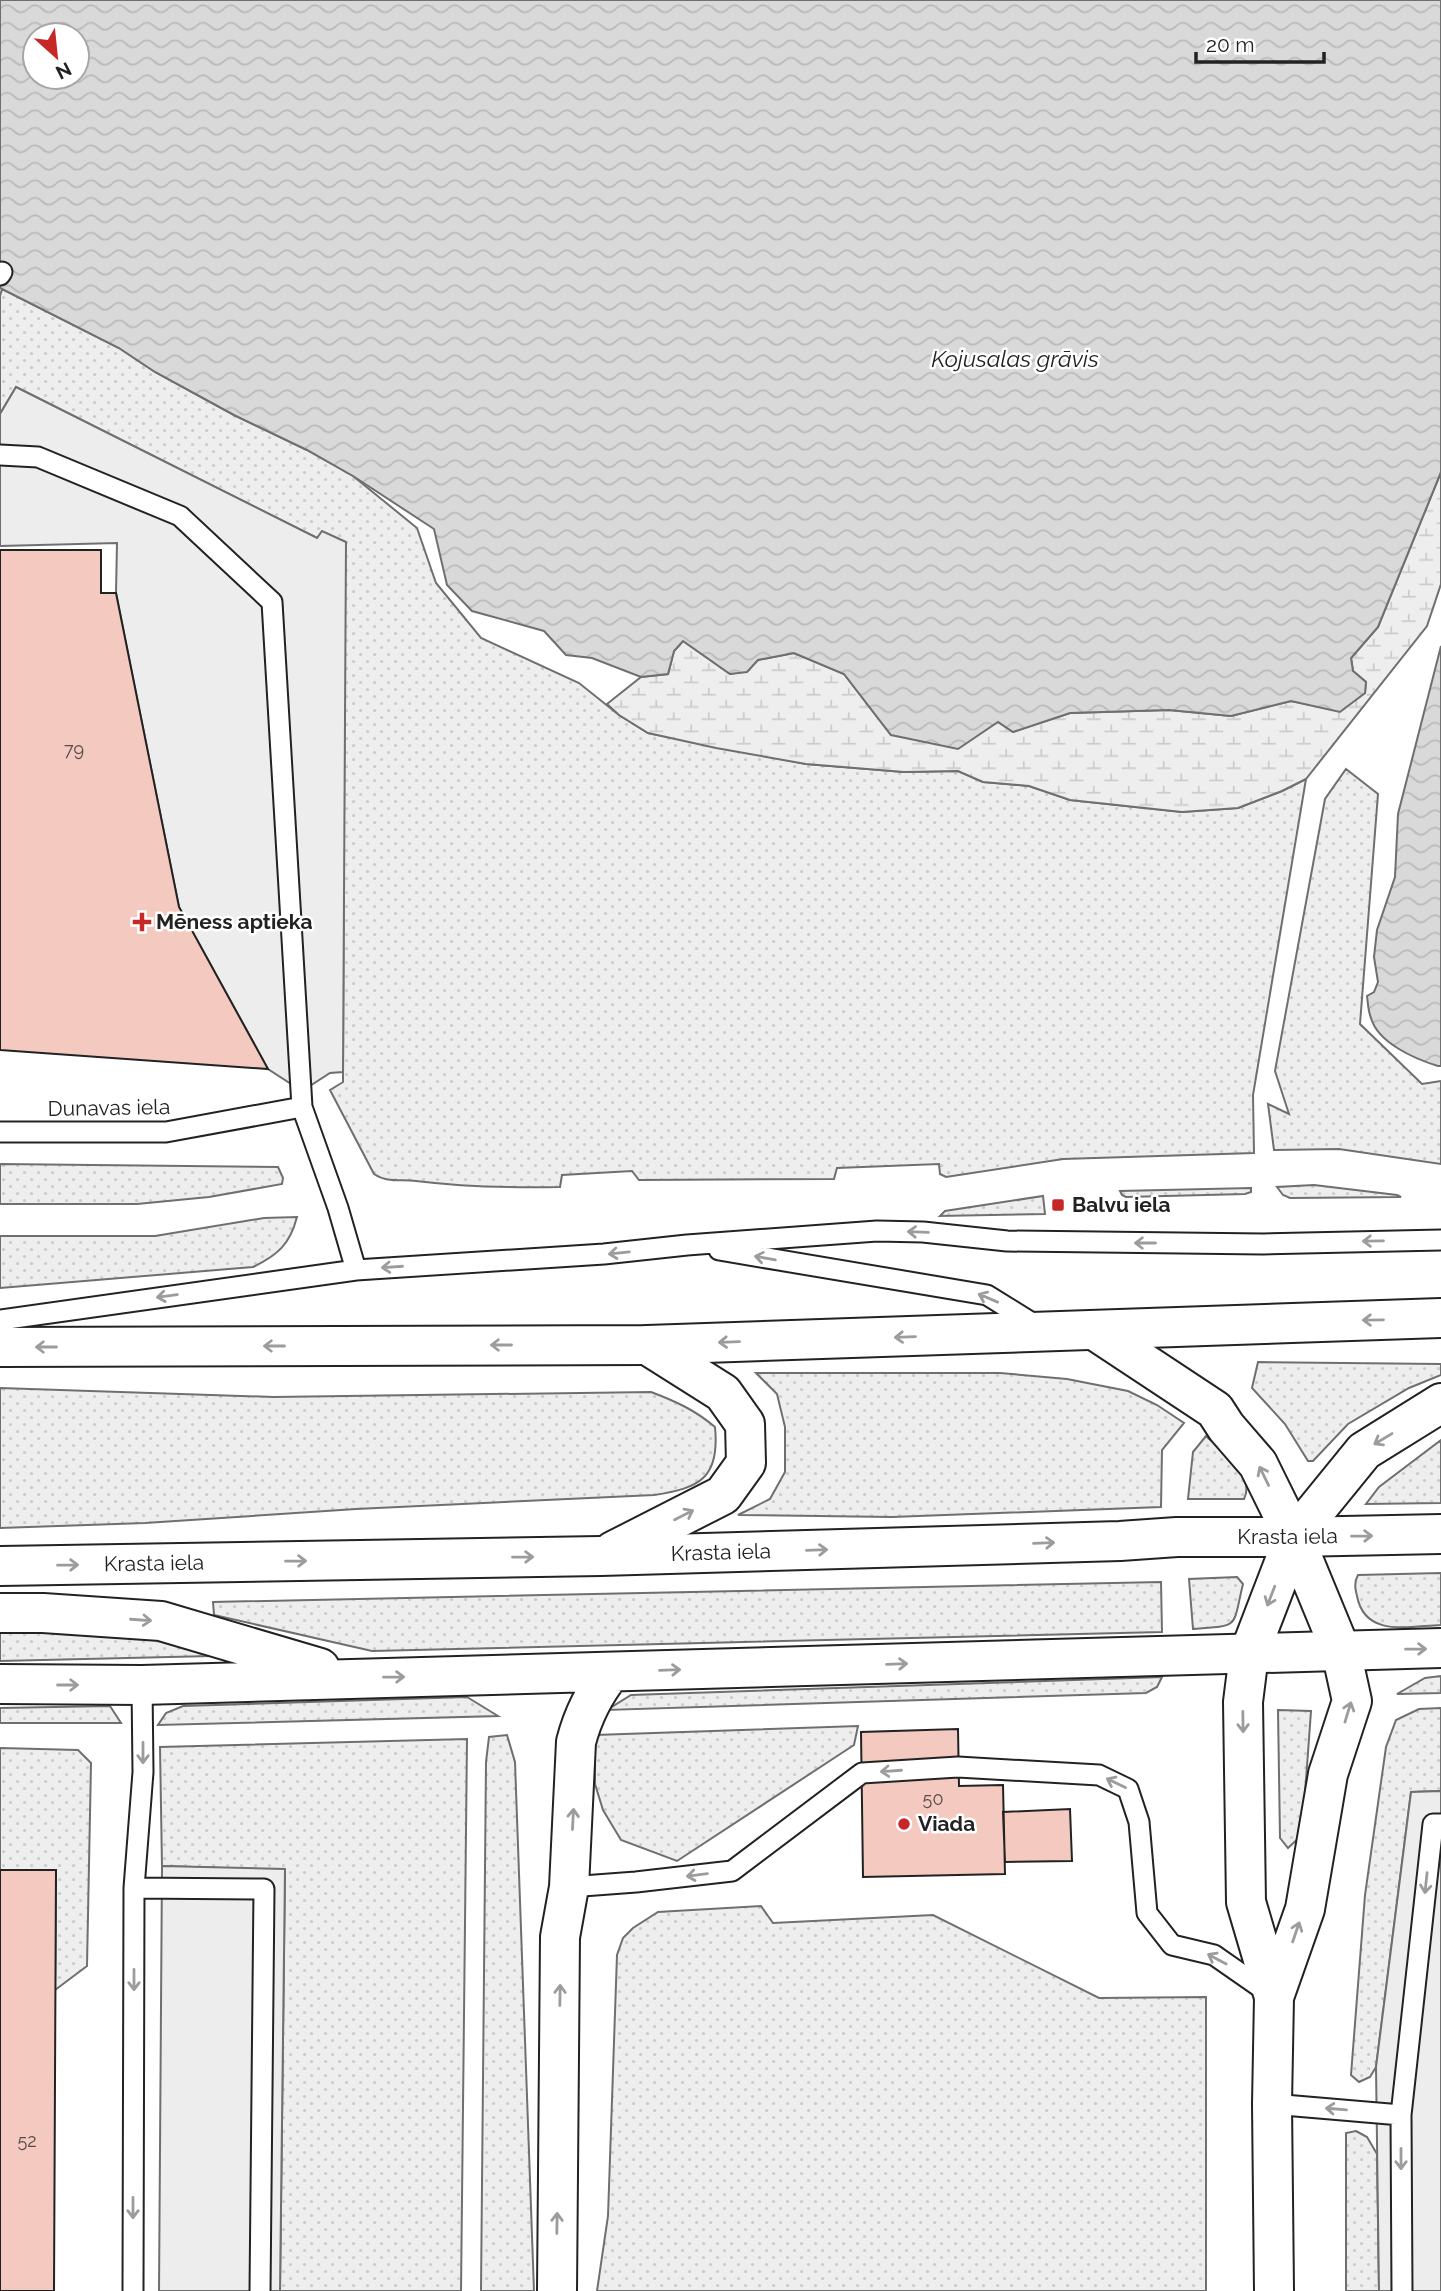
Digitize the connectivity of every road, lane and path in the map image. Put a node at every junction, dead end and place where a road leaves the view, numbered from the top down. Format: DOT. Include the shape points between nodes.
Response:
graph roads {
  1 [pos="0,455"];
  2 [pos="302,1107"];
  3 [pos="0,1132"];
  4 [pos="1441,1240"];
  5 [pos="687,1245"];
  6 [pos="356,1270"];
  7 [pos="1441,1318"];
  8 [pos="0,1320"];
  9 [pos="1094,1330"];
  10 [pos="1046,1332"];
  11 [pos="648,1345"];
  12 [pos="0,1347"];
  13 [pos="1441,1403"];
  14 [pos="1441,1534"];
  15 [pos="1294,1537"];
  16 [pos="601,1556"];
  17 [pos="0,1566"];
  18 [pos="0,1613"];
  19 [pos="1441,1648"];
  20 [pos="1341,1651"];
  21 [pos="1249,1654"];
  22 [pos="611,1672"];
  23 [pos="353,1678"];
  24 [pos="0,1684"];
  25 [pos="142,1685"];
  26 [pos="1441,1824"];
  27 [pos="569,1887"];
  28 [pos="134,1888"];
  29 [pos="1274,1997"];
  30 [pos="1272,2104"];
  31 [pos="1401,2115"];
  32 [pos="133,2291"];
  33 [pos="260,2291"];
  34 [pos="557,2291"];
  35 [pos="1274,2291"];
  36 [pos="1402,2291"];
  1 -- 2 [label="lane" via="38,457 180,516 272,602"];
  2 -- 3 [label="lane, Dunavas iela" via="166,1132"];
  2 -- 6 [label="lane"];
  4 -- 5 [label="lane, one-way" via="1264,1244 1007,1241 877,1231"];
  5 -- 6 [label="lane, one-way"];
  10 -- 5 [label="lane, one-way" via="986,1295"];
  6 -- 8 [label="lane, one-way"];
  7 -- 9 [label="main road, one-way"];
  9 -- 10 [label="main road"];
  15 -- 9 [label="main road, one-way" via="1258,1464 1215,1410"];
  10 -- 11 [label="main road, one-way"];
  11 -- 12 [label="main road, one-way"];
  16 -- 11 [label="main road, one-way" via="723,1495 746,1463 745,1424 723,1393"];
  13 -- 15 [label="main road, one-way" via="1364,1451"];
  15 -- 14 [label="main road, Krasta iela, one-way"];
  16 -- 15 [label="main road, Krasta iela, one-way"];
  15 -- 20 [label="main road"];
  15 -- 21 [label="main road, one-way"];
  17 -- 16 [label="main road, Krasta iela, one-way"];
  18 -- 23 [label="main road, one-way" via="161,1621"];
  20 -- 19 [label="main road, one-way"];
  20 -- 21 [label="main road"];
  29 -- 20 [label="main road, one-way" via="1304,1909 1328,1774 1352,1701"];
  22 -- 21 [label="main road, one-way"];
  21 -- 29 [label="main road, one-way" via="1243,1702 1246,1902"];
  23 -- 22 [label="main road, one-way"];
  27 -- 22 [label="main road, one-way" via="576,1742 596,1691"];
  23 -- 25 [label="main road"];
  24 -- 25 [label="main road, one-way"];
  25 -- 28 [label="lane, one-way" via="143,1772"];
  26 -- 31 [label="lane, one-way" via="1433,1824"];
  29 -- 27 [label="lane, one-way" via="1214,1955 1172,1945 1147,1913 1139,1822 1128,1789 1099,1775 958,1767 862,1773 732,1871"];
  34 -- 27 [label="main road, one-way" via="560,1937"];
  28 -- 32 [label="lane, one-way"];
  28 -- 33 [label="lane" via="264,1889"];
  29 -- 30 [label="main road"];
  31 -- 30 [label="lane, one-way"];
  30 -- 35 [label="main road"];
  31 -- 36 [label="lane, one-way"];
}
